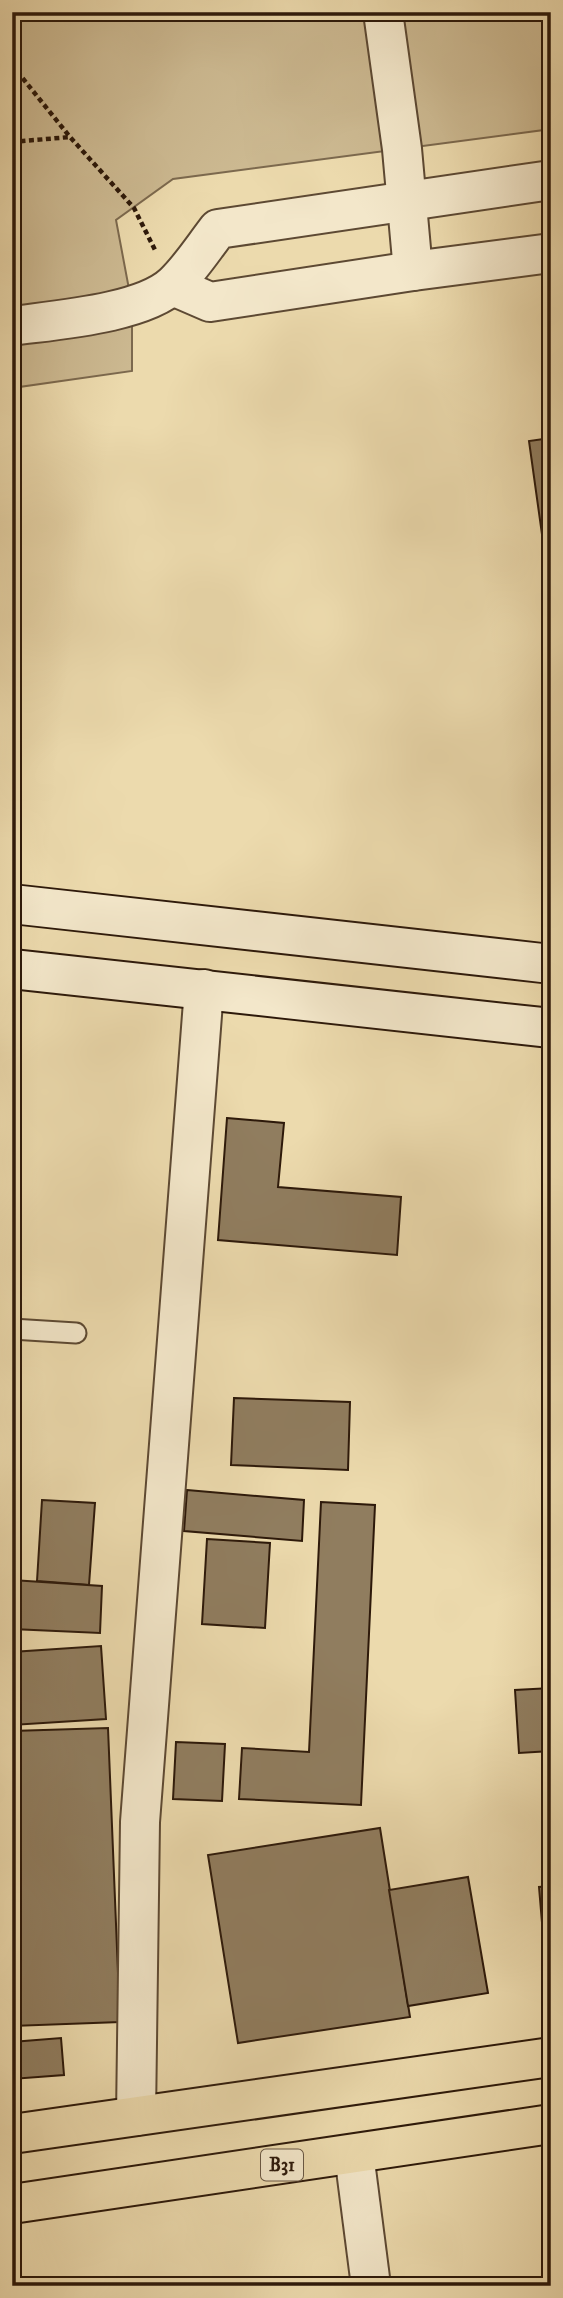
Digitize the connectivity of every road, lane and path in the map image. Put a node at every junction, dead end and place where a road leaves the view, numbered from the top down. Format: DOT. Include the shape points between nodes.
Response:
graph roads {
  1 [pos="383,12"];
  2 [pos="12,65"];
  3 [pos="70,137"];
  4 [pos="12,142"];
  5 [pos="551,180"];
  6 [pos="407,200"];
  7 [pos="551,253"];
  8 [pos="413,271"];
  9 [pos="173,286"];
  10 [pos="12,326"];
  11 [pos="12,904"];
  12 [pos="551,964"];
  13 [pos="12,969"];
  14 [pos="204,989"];
  15 [pos="551,1028"];
  16 [pos="12,1329"];
  17 [pos="76,1333"];
  18 [pos="551,2057"];
  19 [pos="136,2116"];
  20 [pos="551,2124"];
  21 [pos="12,2134"];
  22 [pos="354,2154"];
  23 [pos="12,2204"];
  24 [pos="371,2286"];
  1 -- 6 [label="street"];
  2 -- 3 [label="path"];
  3 -- 4 [label="path"];
  3 -- 9 [label="path" via="134,208"];
  5 -- 6 [label="street"];
  6 -- 8 [label="street"];
  6 -- 9 [label="street" via="218,229"];
  7 -- 8 [label="street"];
  8 -- 9 [label="street" via="210,302"];
  9 -- 10 [label="street" via="132,305"];
  11 -- 12 [label="street"];
  13 -- 14 [label="street"];
  14 -- 15 [label="street"];
  14 -- 19 [label="street" via="140,1822"];
  16 -- 17 [label="lane"];
  18 -- 19 [label="main road"];
  19 -- 21 [label="main road"];
  20 -- 22 [label="main road, B31"];
  22 -- 23 [label="main road, B31"];
  22 -- 24 [label="street"];
}
